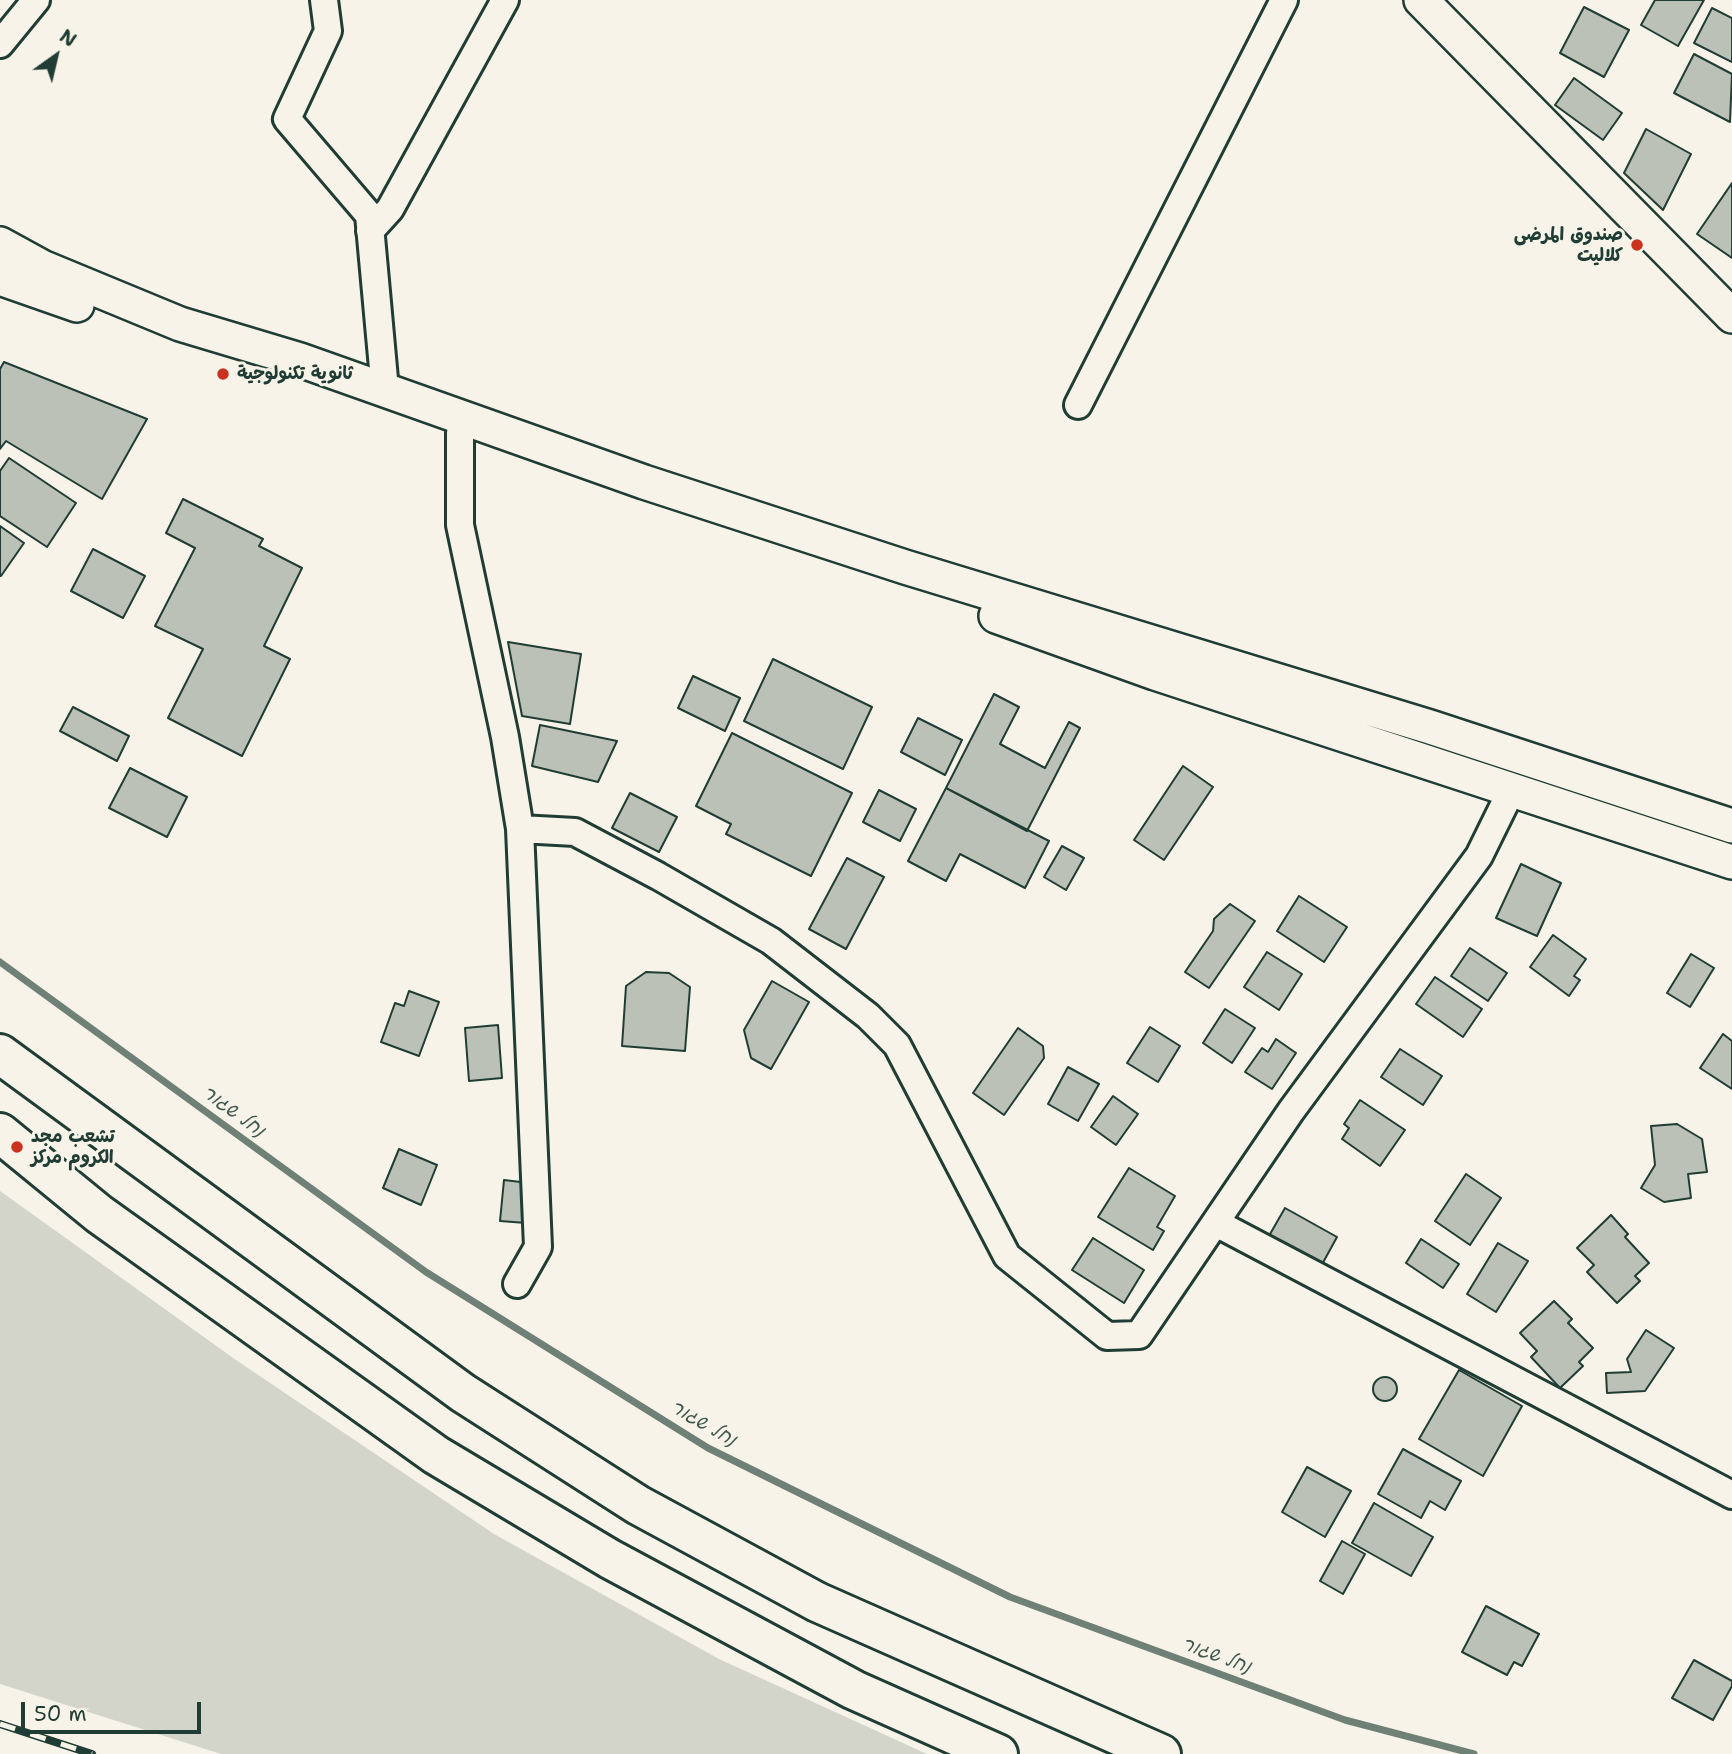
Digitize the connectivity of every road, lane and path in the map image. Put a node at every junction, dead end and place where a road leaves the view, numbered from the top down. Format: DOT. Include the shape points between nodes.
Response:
graph roads {
  1 [pos="36,0"];
  2 [pos="324,0"];
  3 [pos="505,0"];
  4 [pos="1284,0"];
  5 [pos="1421,0"];
  6 [pos="0,44"];
  7 [pos="370,231"];
  8 [pos="0,244"];
  9 [pos="0,278"];
  10 [pos="1732,316"];
  11 [pos="385,390"];
  12 [pos="1078,405"];
  13 [pos="460,433"];
  14 [pos="1511,790"];
  15 [pos="1732,826"];
  16 [pos="520,829"];
  17 [pos="1732,862"];
  18 [pos="0,1054"];
  19 [pos="0,1133"];
  20 [pos="1216,1223"];
  21 [pos="517,1284"];
  22 [pos="1732,1495"];
  23 [pos="999,1754"];
  24 [pos="1161,1754"];
  1 -- 6 [label="street"];
  2 -- 7 [label="street" via="328,31 287,119 369,215"];
  3 -- 7 [label="street" via="390,209"];
  4 -- 12 [label="street"];
  5 -- 10 [label="street"];
  7 -- 11 [label="street"];
  8 -- 11 [label="street" via="42,267 180,324"];
  9 -- 13 [label="street" via="178,342 296,376"];
  11 -- 15 [label="street" via="905,568 1430,727"];
  13 -- 14 [label="street" via="1155,673"];
  13 -- 16 [label="street" via="460,525"];
  14 -- 17 [label="street"];
  14 -- 20 [label="street" via="1479,856 1291,1111"];
  16 -- 20 [label="street" via="575,832 658,876 771,941 869,1016 897,1045 1007,1256 1107,1336 1139,1335"];
  16 -- 21 [label="street" via="538,1247"];
  18 -- 24 [label="highway" via="463,1393 638,1505 817,1602"];
  19 -- 23 [label="highway" via="99,1214 436,1455 610,1559 854,1690"];
  20 -- 22 [label="street"];
}
